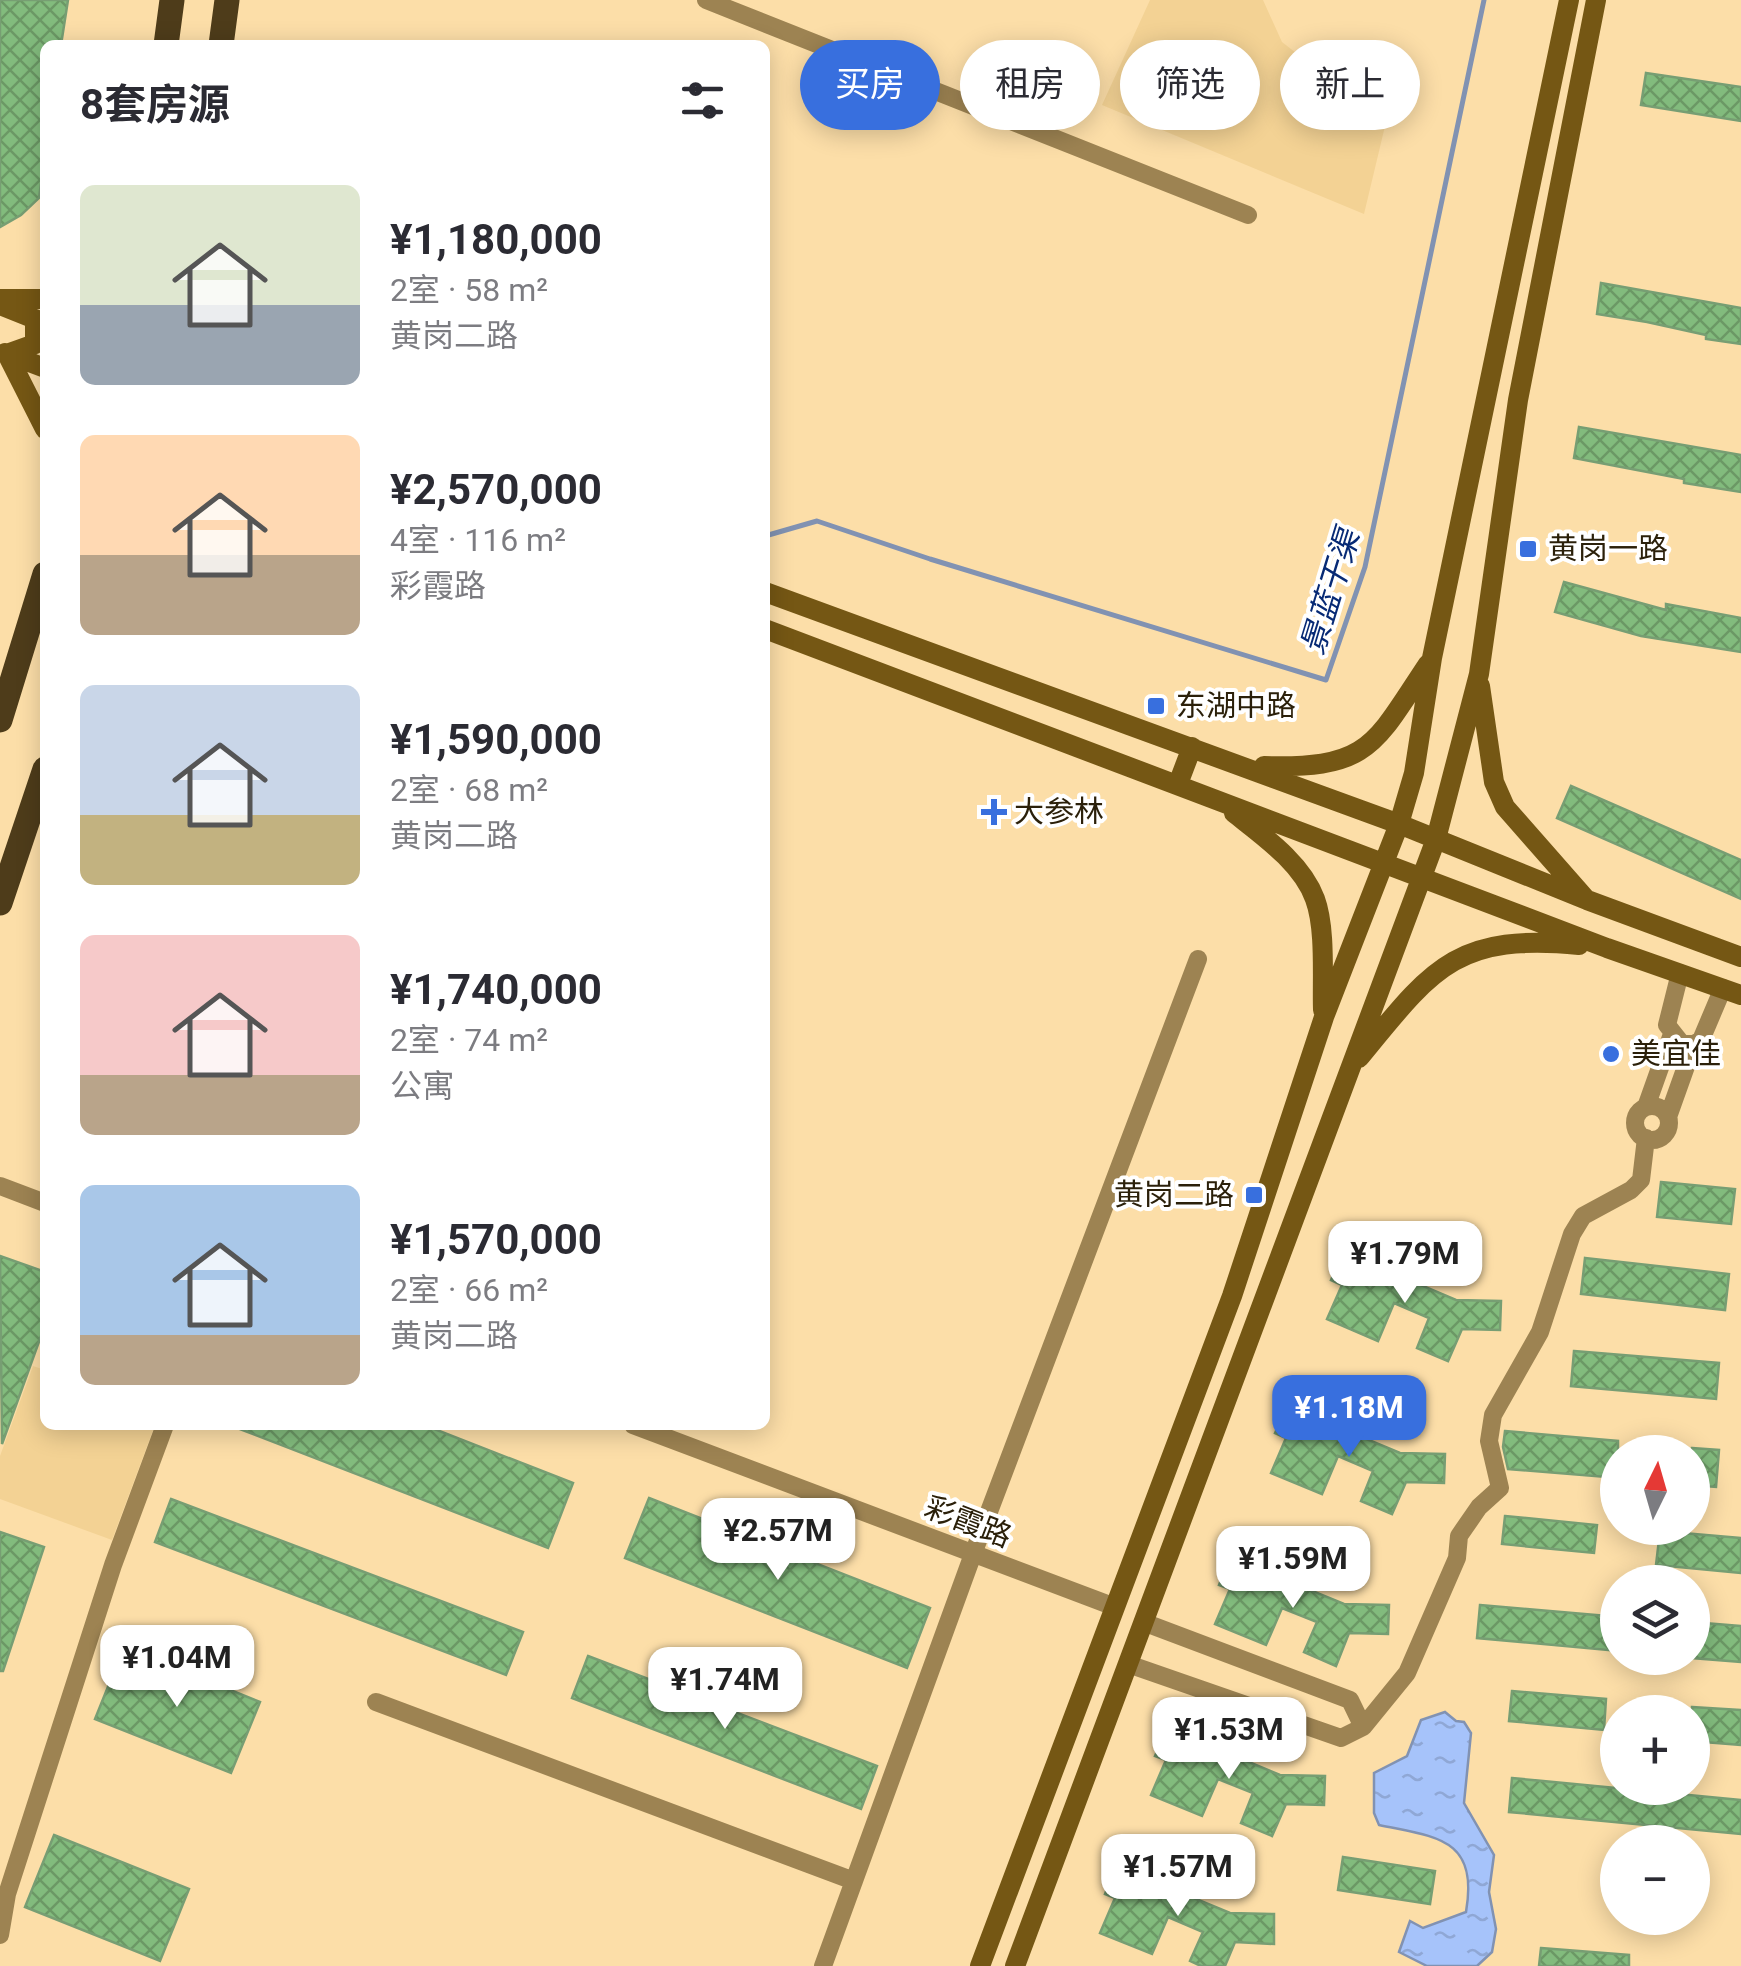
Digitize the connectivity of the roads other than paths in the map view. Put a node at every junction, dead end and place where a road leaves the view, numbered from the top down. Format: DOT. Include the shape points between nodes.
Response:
graph roads {
  1 [pos="172,0"];
  2 [pos="227,0"];
  3 [pos="706,0"];
  4 [pos="1569,0"];
  5 [pos="1596,0"];
  6 [pos="167,40"];
  7 [pos="222,40"];
  8 [pos="1248,215"];
  9 [pos="0,302"];
  10 [pos="40,313"];
  11 [pos="40,323"];
  12 [pos="4,352"];
  13 [pos="40,366"];
  14 [pos="40,420"];
  15 [pos="40,590"];
  16 [pos="770,594"];
  17 [pos="770,631"];
  18 [pos="1432,658"];
  19 [pos="1478,674"];
  20 [pos="0,720"];
  21 [pos="1192,747"];
  22 [pos="1243,766"];
  23 [pos="40,784"];
  24 [pos="1178,784"];
  25 [pos="1217,800"];
  26 [pos="1399,824"];
  27 [pos="1436,839"];
  28 [pos="1386,864"];
  29 [pos="1422,878"];
  30 [pos="1587,900"];
  31 [pos="0,903"];
  32 [pos="1651,924"];
  33 [pos="1606,948"];
  34 [pos="1741,957"];
  35 [pos="1640,959"];
  36 [pos="1198,960"];
  37 [pos="1680,973"];
  38 [pos="1732,991"];
  39 [pos="1324,1017"];
  40 [pos="1672,1034"];
  41 [pos="1694,1044"];
  42 [pos="1348,1071"];
  43 [pos="1646,1107"];
  44 [pos="1668,1118"];
  45 [pos="1646,1138"];
  46 [pos="0,1186"];
  47 [pos="40,1200"];
  48 [pos="163,1430"];
  49 [pos="646,1430"];
  50 [pos="973,1554"];
  51 [pos="1115,1607"];
  52 [pos="1143,1622"];
  53 [pos="1128,1664"];
  54 [pos="376,1702"];
  55 [pos="1363,1726"];
  56 [pos="854,1881"];
  57 [pos="0,1935"];
  58 [pos="823,1966"];
  59 [pos="980,1966"];
  60 [pos="1016,1966"];
  1 -- 6 [label="main road"];
  2 -- 7 [label="main road"];
  3 -- 8 [label="street"];
  4 -- 18 [label="main road"];
  5 -- 19 [label="main road" via="1518,400"];
  9 -- 10 [label="main road"];
  11 -- 12 [label="main road" via="35,344"];
  12 -- 13 [label="main road"];
  12 -- 14 [label="main road"];
  15 -- 20 [label="main road"];
  16 -- 21 [label="main road"];
  17 -- 24 [label="main road"];
  18 -- 22 [label="main road" via="1376,741 1355,755 1313,766"];
  18 -- 26 [label="main road"];
  19 -- 27 [label="main road"];
  19 -- 30 [label="main road" via="1494,782 1505,807"];
  21 -- 22 [label="main road"];
  21 -- 24 [label="main road"];
  22 -- 26 [label="main road"];
  23 -- 31 [label="main road"];
  24 -- 25 [label="main road"];
  25 -- 28 [label="main road"];
  25 -- 39 [label="main road" via="1285,856 1315,898"];
  26 -- 27 [label="main road"];
  26 -- 28 [label="main road"];
  27 -- 29 [label="main road"];
  27 -- 30 [label="main road"];
  28 -- 29 [label="main road"];
  28 -- 39 [label="main road"];
  29 -- 33 [label="main road"];
  29 -- 42 [label="main road"];
  30 -- 32 [label="main road"];
  32 -- 34 [label="main road"];
  32 -- 35 [label="main road"];
  33 -- 35 [label="main road"];
  33 -- 42 [label="main road" via="1541,941 1466,953 1424,982"];
  35 -- 37 [label="main road"];
  36 -- 50 [label="street"];
  37 -- 38 [label="main road"];
  37 -- 40 [label="street" via="1668,1014"];
  38 -- 41 [label="street"];
  39 -- 51 [label="main road" via="1232,1296"];
  40 -- 41 [label="street"];
  40 -- 43 [label="street"];
  41 -- 44 [label="street"];
  42 -- 52 [label="main road"];
  43 -- 44 [label="street" via="1662,1109"];
  43 -- 45 [label="street" via="1635,1124"];
  44 -- 45 [label="street" via="1664,1133"];
  45 -- 55 [label="street" via="1640,1180 1583,1216 1572,1234 1540,1332 1492,1415 1489,1441 1500,1488 1459,1536 1458,1558 1406,1673"];
  46 -- 47 [label="street"];
  48 -- 57 [label="street" via="7,1894"];
  49 -- 50 [label="street, 彩霞路"];
  50 -- 51 [label="street, 彩霞路"];
  50 -- 56 [label="street"];
  51 -- 59 [label="main road"];
  52 -- 53 [label="main road"];
  52 -- 55 [label="street" via="1350,1700"];
  53 -- 55 [label="street" via="1341,1738"];
  53 -- 60 [label="main road"];
  54 -- 56 [label="street"];
  56 -- 58 [label="street"];
}
